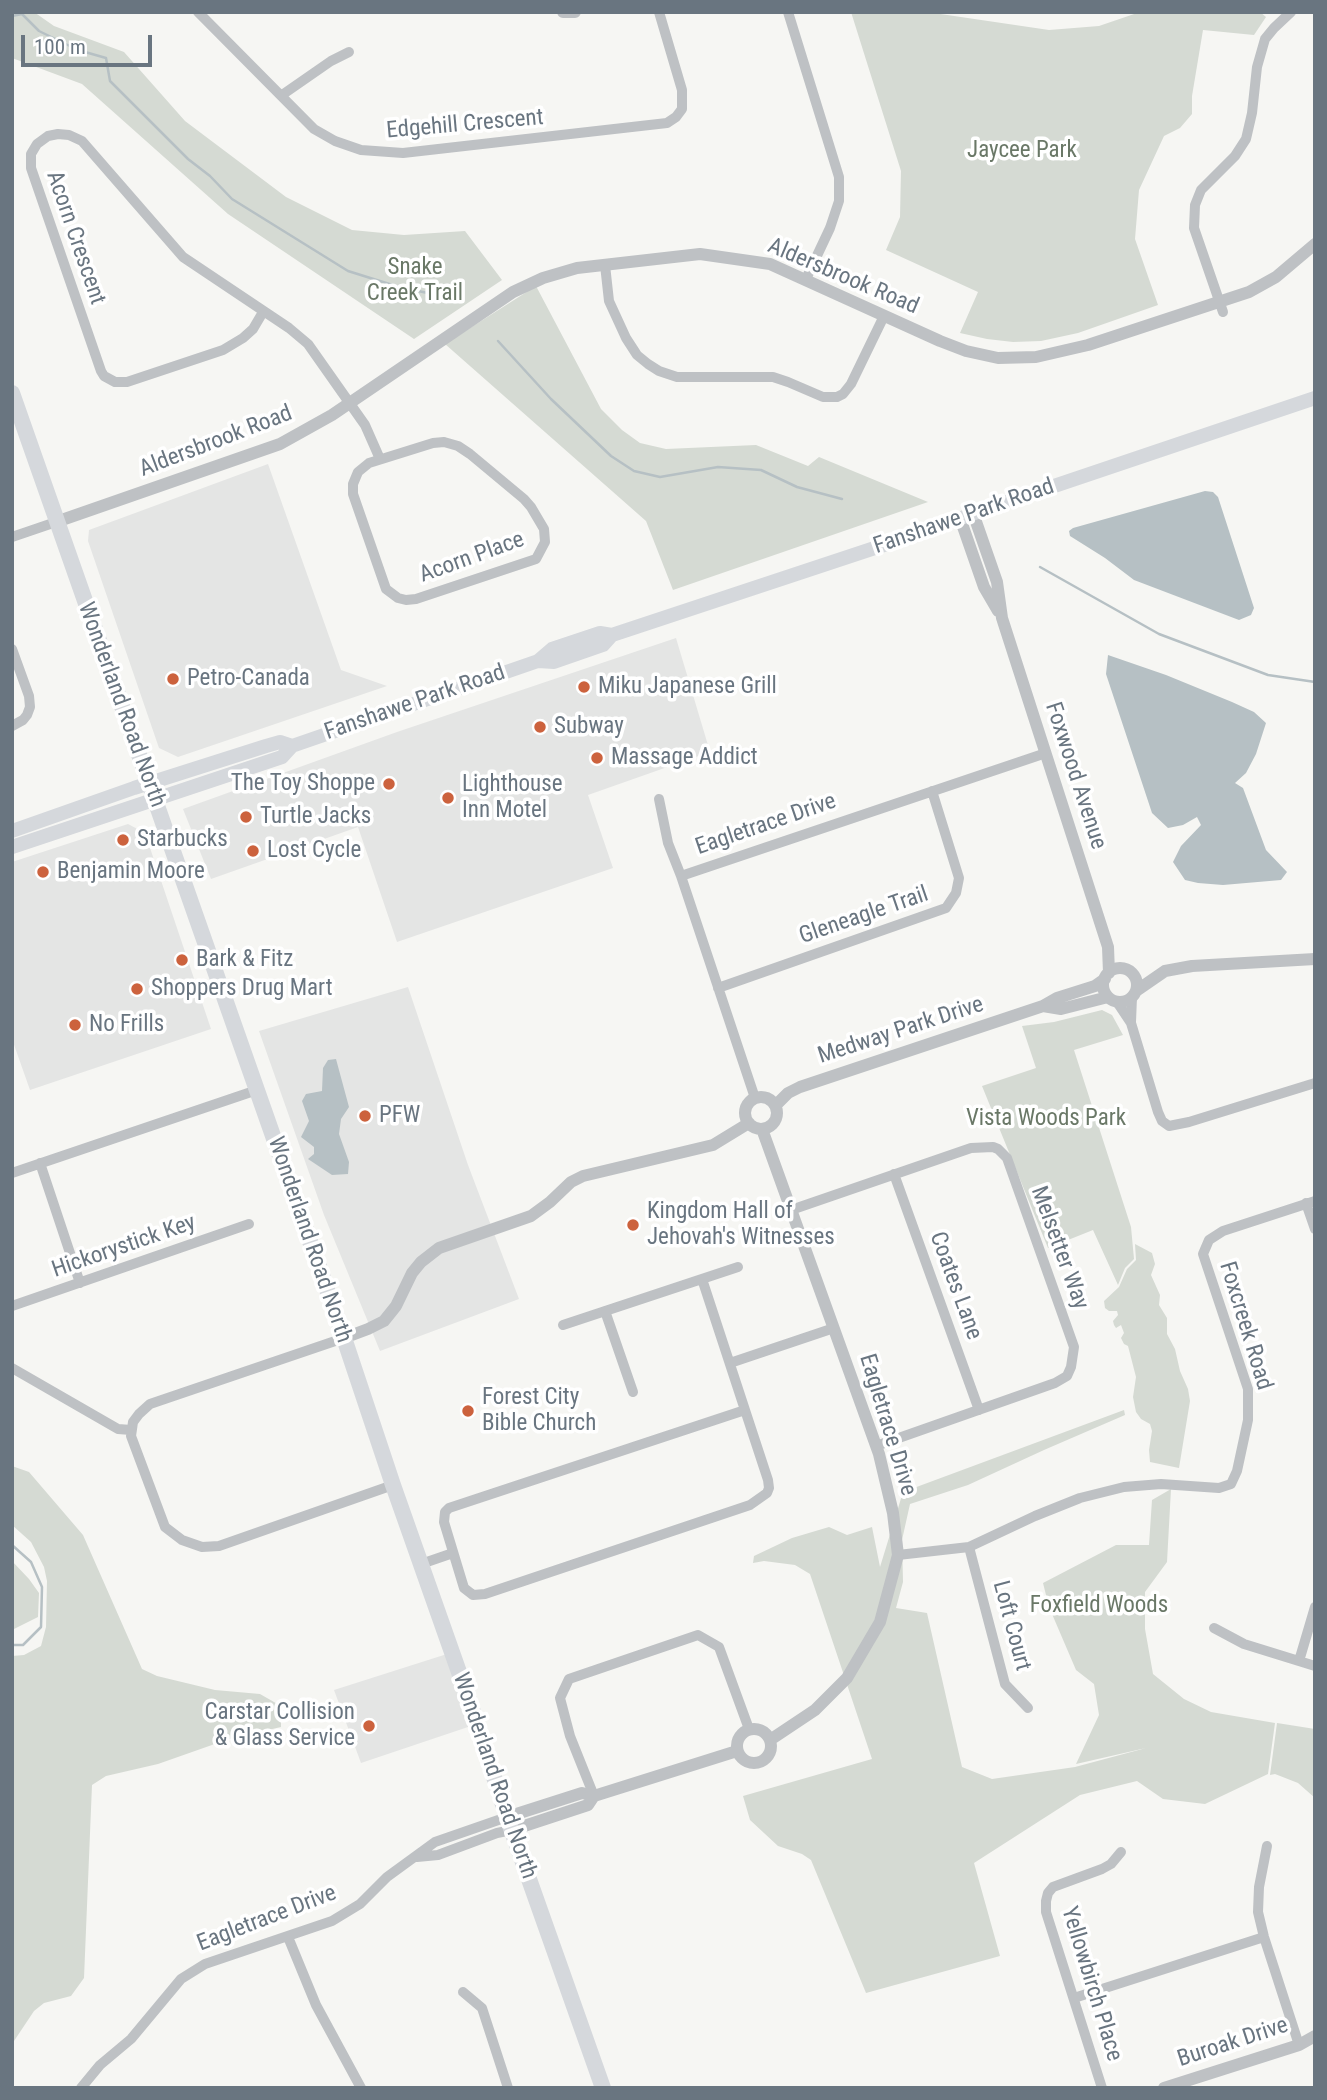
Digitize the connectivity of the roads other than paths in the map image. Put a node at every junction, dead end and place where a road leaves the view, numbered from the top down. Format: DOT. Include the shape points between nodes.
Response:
graph roads {
  1 [pos="198,12"];
  2 [pos="562,12"];
  3 [pos="575,12"];
  4 [pos="659,12"];
  5 [pos="788,12"];
  6 [pos="1291,12"];
  7 [pos="349,52"];
  8 [pos="282,95"];
  9 [pos="1315,244"];
  10 [pos="605,265"];
  11 [pos="806,279"];
  12 [pos="1221,306"];
  13 [pos="263,312"];
  14 [pos="884,316"];
  15 [pos="12,393"];
  16 [pos="1315,398"];
  17 [pos="350,402"];
  18 [pos="380,459"];
  19 [pos="966,516"];
  20 [pos="57,522"];
  21 [pos="12,537"];
  22 [pos="12,649"];
  23 [pos="12,726"];
  24 [pos="292,746"];
  25 [pos="1046,752"];
  26 [pos="148,783"];
  27 [pos="932,791"];
  28 [pos="659,799"];
  29 [pos="155,800"];
  30 [pos="12,831"];
  31 [pos="12,847"];
  32 [pos="681,876"];
  33 [pos="1108,947"];
  34 [pos="1315,959"];
  35 [pos="1128,971"];
  36 [pos="1157,975"];
  37 [pos="1107,976"];
  38 [pos="718,988"];
  39 [pos="1134,994"];
  40 [pos="1113,999"];
  41 [pos="1043,1006"];
  42 [pos="1131,1023"];
  43 [pos="1315,1083"];
  44 [pos="257,1090"];
  45 [pos="755,1098"];
  46 [pos="776,1105"];
  47 [pos="749,1123"];
  48 [pos="762,1129"];
  49 [pos="40,1163"];
  50 [pos="12,1173"];
  51 [pos="894,1174"];
  52 [pos="1310,1202"];
  53 [pos="791,1210"];
  54 [pos="249,1224"];
  55 [pos="1315,1228"];
  56 [pos="738,1267"];
  57 [pos="702,1279"];
  58 [pos="79,1283"];
  59 [pos="12,1306"];
  60 [pos="605,1311"];
  61 [pos="563,1325"];
  62 [pos="834,1328"];
  63 [pos="344,1338"];
  64 [pos="730,1363"];
  65 [pos="12,1368"];
  66 [pos="634,1392"];
  67 [pos="745,1410"];
  68 [pos="979,1410"];
  69 [pos="131,1430"];
  70 [pos="876,1446"];
  71 [pos="393,1485"];
  72 [pos="969,1547"];
  73 [pos="453,1553"];
  74 [pos="898,1555"];
  75 [pos="421,1564"];
  76 [pos="1315,1607"];
  77 [pos="1214,1628"];
  78 [pos="1299,1661"];
  79 [pos="1315,1665"];
  80 [pos="1028,1708"];
  81 [pos="749,1729"];
  82 [pos="770,1740"];
  83 [pos="737,1751"];
  84 [pos="594,1796"];
  85 [pos="510,1823"];
  86 [pos="1266,1846"];
  87 [pos="1121,1852"];
  88 [pos="288,1937"];
  89 [pos="1264,1937"];
  90 [pos="463,1992"];
  91 [pos="1074,1998"];
  92 [pos="1315,2036"];
  93 [pos="1298,2045"];
  94 [pos="81,2088"];
  95 [pos="361,2088"];
  96 [pos="508,2088"];
  97 [pos="603,2088"];
  98 [pos="1102,2088"];
  99 [pos="1164,2088"];
  1 -- 8 [label="street, Edgehill Crescent"];
  2 -- 3 [label="street"];
  4 -- 8 [label="street, Edgehill Crescent" via="682,89 682,108 667,123 385,153 335,141 314,129"];
  5 -- 11 [label="street" via="839,177 839,201"];
  6 -- 12 [label="street" via="1265,39 1246,139 1201,190 1195,205 1194,228"];
  7 -- 8 [label="street"];
  9 -- 12 [label="street, Aldersbrook Road" via="1276,277"];
  10 -- 11 [label="street, Aldersbrook Road" via="700,254 770,264"];
  10 -- 14 [label="street" via="609,301 626,338 648,364 677,377 773,377 823,397 838,397 851,384"];
  10 -- 17 [label="street, Aldersbrook Road" via="559,272 513,292"];
  11 -- 14 [label="street, Aldersbrook Road"];
  12 -- 14 [label="street, Aldersbrook Road" via="1036,357 998,358 966,351"];
  13 -- 13 [label="street, Acorn Crescent" via="178,253 82,141 58,134 37,144 31,168 104,376 127,382 223,350 253,329"];
  13 -- 17 [label="street, Acorn Crescent" via="308,344"];
  15 -- 20 [label="main road, Wonderland Road North"];
  16 -- 19 [label="main road, Fanshawe Park Road"];
  17 -- 18 [label="street"];
  17 -- 20 [label="street, Aldersbrook Road" via="280,444"];
  18 -- 18 [label="street, Acorn Place" via="358,472 353,494 386,589 398,598 416,599 536,559 544,548 544,529 531,507 458,446 433,443"];
  19 -- 24 [label="main road, Fanshawe Park Road" via="612,635 603,645 554,662 538,661"];
  19 -- 25 [label="street, Foxwood Avenue" via="997,582 1002,618"];
  20 -- 21 [label="street, Aldersbrook Road"];
  20 -- 26 [label="main road, Wonderland Road North"];
  22 -- 23 [label="street" via="30,707 23,720"];
  24 -- 26 [label="main road, Fanshawe Park Road" via="279,742"];
  24 -- 29 [label="main road, Fanshawe Park Road" via="282,757"];
  25 -- 27 [label="street, Eagletrace Drive"];
  25 -- 33 [label="street, Foxwood Avenue"];
  26 -- 29 [label="main road, Wonderland Road North"];
  26 -- 30 [label="main road, Fanshawe Park Road"];
  27 -- 32 [label="street, Eagletrace Drive"];
  27 -- 38 [label="street, Gleneagle Trail" via="959,878 946,908"];
  28 -- 32 [label="street"];
  29 -- 31 [label="main road, Fanshawe Park Road"];
  29 -- 44 [label="main road, Wonderland Road North"];
  32 -- 38 [label="street, Eagletrace Drive"];
  33 -- 35 [label="street, Foxwood Avenue"];
  33 -- 37 [label="street, Foxwood Avenue"];
  34 -- 36 [label="street" via="1192,966"];
  35 -- 36 [label="street"];
  35 -- 37 [label="street" via="1119,969"];
  35 -- 39 [label="street" via="1136,981"];
  36 -- 39 [label="street"];
  37 -- 40 [label="street" via="1104,989"];
  37 -- 41 [label="street, Medway Park Drive" via="1095,986"];
  38 -- 45 [label="street, Eagletrace Drive"];
  39 -- 40 [label="street" via="1123,1002"];
  39 -- 42 [label="street"];
  40 -- 41 [label="street, Medway Park Drive" via="1061,1009"];
  40 -- 42 [label="street"];
  41 -- 46 [label="street, Medway Park Drive" via="800,1087"];
  42 -- 43 [label="street" via="1158,1112 1169,1126"];
  44 -- 49 [label="street"];
  44 -- 63 [label="main road, Wonderland Road North"];
  45 -- 46 [label="street" via="767,1097"];
  45 -- 47 [label="street" via="746,1107"];
  46 -- 48 [label="street" via="777,1118"];
  47 -- 48 [label="street"];
  47 -- 63 [label="street" via="713,1145 583,1176 531,1216 439,1248 412,1273 384,1321"];
  48 -- 53 [label="street, Eagletrace Drive"];
  49 -- 50 [label="street"];
  49 -- 58 [label="street"];
  51 -- 53 [label="street, Melsetter Way"];
  51 -- 68 [label="street, Coates Lane"];
  51 -- 68 [label="street, Melsetter Way" via="971,1148 993,1147 1007,1158 1074,1348 1073,1360 1067,1376 1055,1383"];
  52 -- 55 [label="street"];
  52 -- 72 [label="street, Foxcreek Road" via="1223,1231 1209,1240 1203,1254 1248,1389 1248,1420 1231,1484 1219,1488 1161,1484 1094,1494"];
  53 -- 62 [label="street, Eagletrace Drive"];
  54 -- 58 [label="street, Hickorystick Key"];
  56 -- 57 [label="street"];
  57 -- 60 [label="street"];
  57 -- 64 [label="street"];
  58 -- 59 [label="street, Hickorystick Key"];
  60 -- 61 [label="street"];
  60 -- 66 [label="street"];
  62 -- 64 [label="street"];
  62 -- 70 [label="street, Eagletrace Drive"];
  63 -- 69 [label="street" via="150,1405 139,1413"];
  63 -- 71 [label="main road, Wonderland Road North"];
  64 -- 67 [label="street"];
  65 -- 69 [label="street" via="118,1429"];
  67 -- 73 [label="street" via="449,1508 444,1522"];
  67 -- 73 [label="street" via="768,1480 767,1493 757,1502 485,1594 473,1595 464,1588"];
  68 -- 70 [label="street, Melsetter Way"];
  69 -- 71 [label="street" via="165,1527 202,1547 219,1546"];
  70 -- 74 [label="street, Eagletrace Drive"];
  71 -- 75 [label="main road, Wonderland Road North"];
  72 -- 74 [label="street, Foxcreek Road"];
  72 -- 80 [label="street, Loft Court" via="1005,1684"];
  73 -- 75 [label="street"];
  74 -- 82 [label="street, Eagletrace Drive" via="880,1622 848,1678 815,1710"];
  75 -- 85 [label="main road, Wonderland Road North"];
  76 -- 78 [label="street"];
  77 -- 78 [label="street" via="1244,1644"];
  78 -- 79 [label="street"];
  81 -- 82 [label="street" via="763,1731"];
  81 -- 83 [label="street" via="741,1734"];
  81 -- 84 [label="street" via="719,1647 698,1635 569,1679 560,1698"];
  82 -- 83 [label="street" via="771,1751 760,1763 749,1763"];
  83 -- 84 [label="street, Eagletrace Drive"];
  84 -- 85 [label="street, Eagletrace Drive" via="582,1793"];
  85 -- 88 [label="street, Eagletrace Drive" via="435,1842 387,1877 360,1904 332,1921"];
  85 -- 97 [label="main road, Wonderland Road North"];
  86 -- 89 [label="street" via="1258,1912"];
  87 -- 91 [label="street, Yellowbirch Place" via="1111,1864 1048,1893 1046,1912"];
  88 -- 94 [label="street, Eagletrace Drive" via="205,1964 181,1979 131,2039"];
  88 -- 95 [label="street" via="316,2005"];
  89 -- 91 [label="street"];
  89 -- 93 [label="street"];
  90 -- 96 [label="street" via="482,2008"];
  91 -- 98 [label="street, Yellowbirch Place"];
  92 -- 93 [label="street, Buroak Drive"];
  93 -- 99 [label="street, Buroak Drive"];
}
